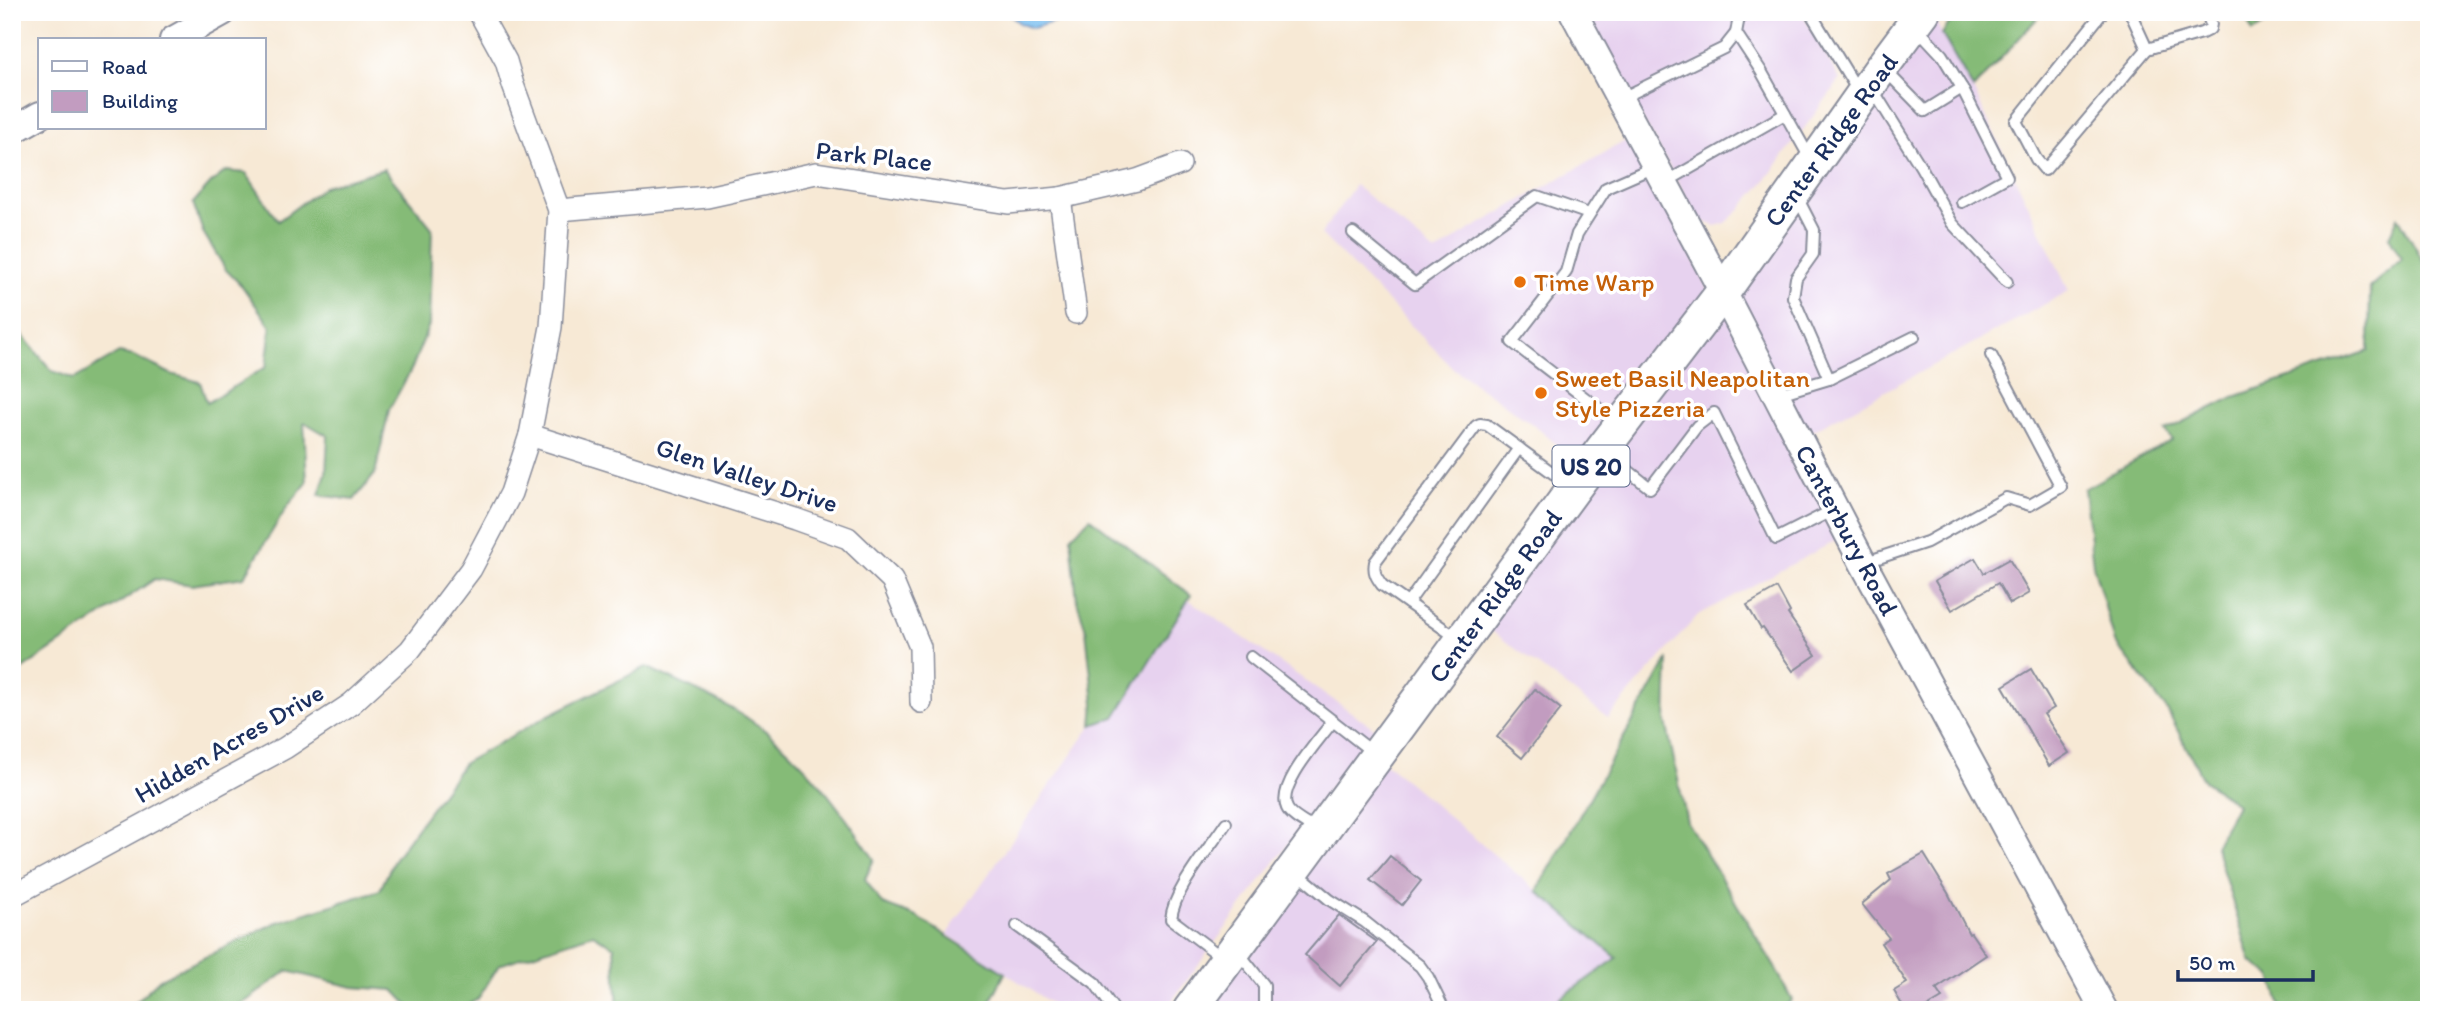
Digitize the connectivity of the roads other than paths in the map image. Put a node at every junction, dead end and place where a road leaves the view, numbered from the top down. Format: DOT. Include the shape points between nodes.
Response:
graph roads {
  1 [pos="223,12"];
  2 [pos="479,12"];
  3 [pos="1740,12"];
  4 [pos="1810,12"];
  5 [pos="2103,12"];
  6 [pos="2206,12"];
  7 [pos="1575,13"];
  8 [pos="2132,13"];
  9 [pos="1919,19"];
  10 [pos="1737,33"];
  11 [pos="177,38"];
  12 [pos="2147,49"];
  13 [pos="1871,83"];
  14 [pos="1962,88"];
  15 [pos="1620,99"];
  16 [pos="1785,114"];
  17 [pos="38,116"];
  18 [pos="12,131"];
  19 [pos="1180,164"];
  20 [pos="1813,164"];
  21 [pos="1660,175"];
  22 [pos="1794,191"];
  23 [pos="1060,198"];
  24 [pos="1962,202"];
  25 [pos="559,211"];
  26 [pos="1589,215"];
  27 [pos="1353,233"];
  28 [pos="2007,282"];
  29 [pos="1723,292"];
  30 [pos="1076,313"];
  31 [pos="1914,337"];
  32 [pos="1991,355"];
  33 [pos="1829,379"];
  34 [pos="1776,395"];
  35 [pos="530,435"];
  36 [pos="1612,438"];
  37 [pos="1519,448"];
  38 [pos="1574,489"];
  39 [pos="1835,509"];
  40 [pos="1863,563"];
  41 [pos="1408,603"];
  42 [pos="1461,641"];
  43 [pos="1251,657"];
  44 [pos="921,702"];
  45 [pos="1333,721"];
  46 [pos="1377,756"];
  47 [pos="1226,823"];
  48 [pos="1320,833"];
  49 [pos="1293,869"];
  50 [pos="12,896"];
  51 [pos="1017,926"];
  52 [pos="1230,955"];
  53 [pos="1114,1010"];
  54 [pos="1190,1010"];
  55 [pos="1264,1010"];
  56 [pos="1444,1010"];
  57 [pos="2104,1010"];
  1 -- 11 [label="street"];
  2 -- 25 [label="street, Hidden Acres Drive" via="506,61"];
  3 -- 10 [label="lane"];
  4 -- 13 [label="lane"];
  5 -- 12 [label="lane" via="2016,121 2045,170"];
  6 -- 12 [label="lane" via="2210,29"];
  7 -- 15 [label="street, Canterbury Road"];
  8 -- 12 [label="lane"];
  9 -- 13 [label="main road, Center Ridge Road / US 20"];
  9 -- 14 [label="lane"];
  10 -- 15 [label="lane" via="1724,48"];
  10 -- 16 [label="lane"];
  13 -- 14 [label="lane" via="1925,111"];
  13 -- 20 [label="main road, Center Ridge Road / US 20"];
  13 -- 28 [label="lane" via="1952,223"];
  14 -- 24 [label="lane" via="2007,177"];
  15 -- 21 [label="street, Canterbury Road"];
  16 -- 20 [label="lane"];
  16 -- 21 [label="lane"];
  17 -- 18 [label="street"];
  19 -- 23 [label="street, Park Place" via="1137,180"];
  20 -- 22 [label="main road, Center Ridge Road / US 20"];
  21 -- 26 [label="lane" via="1606,188"];
  21 -- 29 [label="street, Canterbury Road"];
  22 -- 29 [label="main road, Center Ridge Road / US 20"];
  22 -- 33 [label="lane" via="1814,230 1813,254 1796,278 1793,297"];
  23 -- 25 [label="street, Park Place" via="1008,203 816,173 707,197"];
  23 -- 30 [label="street"];
  25 -- 35 [label="street, Hidden Acres Drive" via="551,327"];
  26 -- 27 [label="lane" via="1536,196 1415,284"];
  26 -- 36 [label="lane" via="1577,234 1566,272 1512,342"];
  29 -- 34 [label="street, Canterbury Road"];
  29 -- 36 [label="main road, Center Ridge Road / US 20"];
  31 -- 33 [label="lane"];
  32 -- 40 [label="lane" via="2062,487 2029,505 2006,498 1927,542"];
  33 -- 34 [label="lane"];
  34 -- 39 [label="street, Canterbury Road"];
  35 -- 44 [label="street, Glen Valley Drive" via="848,538 892,580 920,647"];
  35 -- 50 [label="street, Hidden Acres Drive" via="511,493 471,569 410,650 351,704 285,748"];
  36 -- 38 [label="main road, Center Ridge Road / US 20"];
  36 -- 39 [label="lane" via="1650,488 1697,426 1714,413 1776,539"];
  37 -- 38 [label="lane"];
  37 -- 41 [label="lane"];
  37 -- 41 [label="lane" via="1487,425 1476,426 1375,562 1381,584"];
  38 -- 42 [label="main road, Center Ridge Road / US 20"];
  39 -- 40 [label="street, Canterbury Road"];
  40 -- 57 [label="street, Canterbury Road"];
  41 -- 42 [label="lane"];
  42 -- 46 [label="main road, Center Ridge Road / US 20"];
  43 -- 45 [label="lane"];
  45 -- 46 [label="lane"];
  45 -- 48 [label="lane" via="1293,774 1284,799 1287,810"];
  46 -- 48 [label="main road, Center Ridge Road / US 20"];
  47 -- 52 [label="lane" via="1182,888 1171,919"];
  48 -- 49 [label="main road, Center Ridge Road / US 20"];
  49 -- 52 [label="main road, Center Ridge Road / US 20"];
  49 -- 56 [label="lane" via="1420,966"];
  51 -- 53 [label="lane" via="1095,983"];
  52 -- 54 [label="main road, Center Ridge Road / US 20"];
  52 -- 55 [label="lane" via="1264,985"];
}
